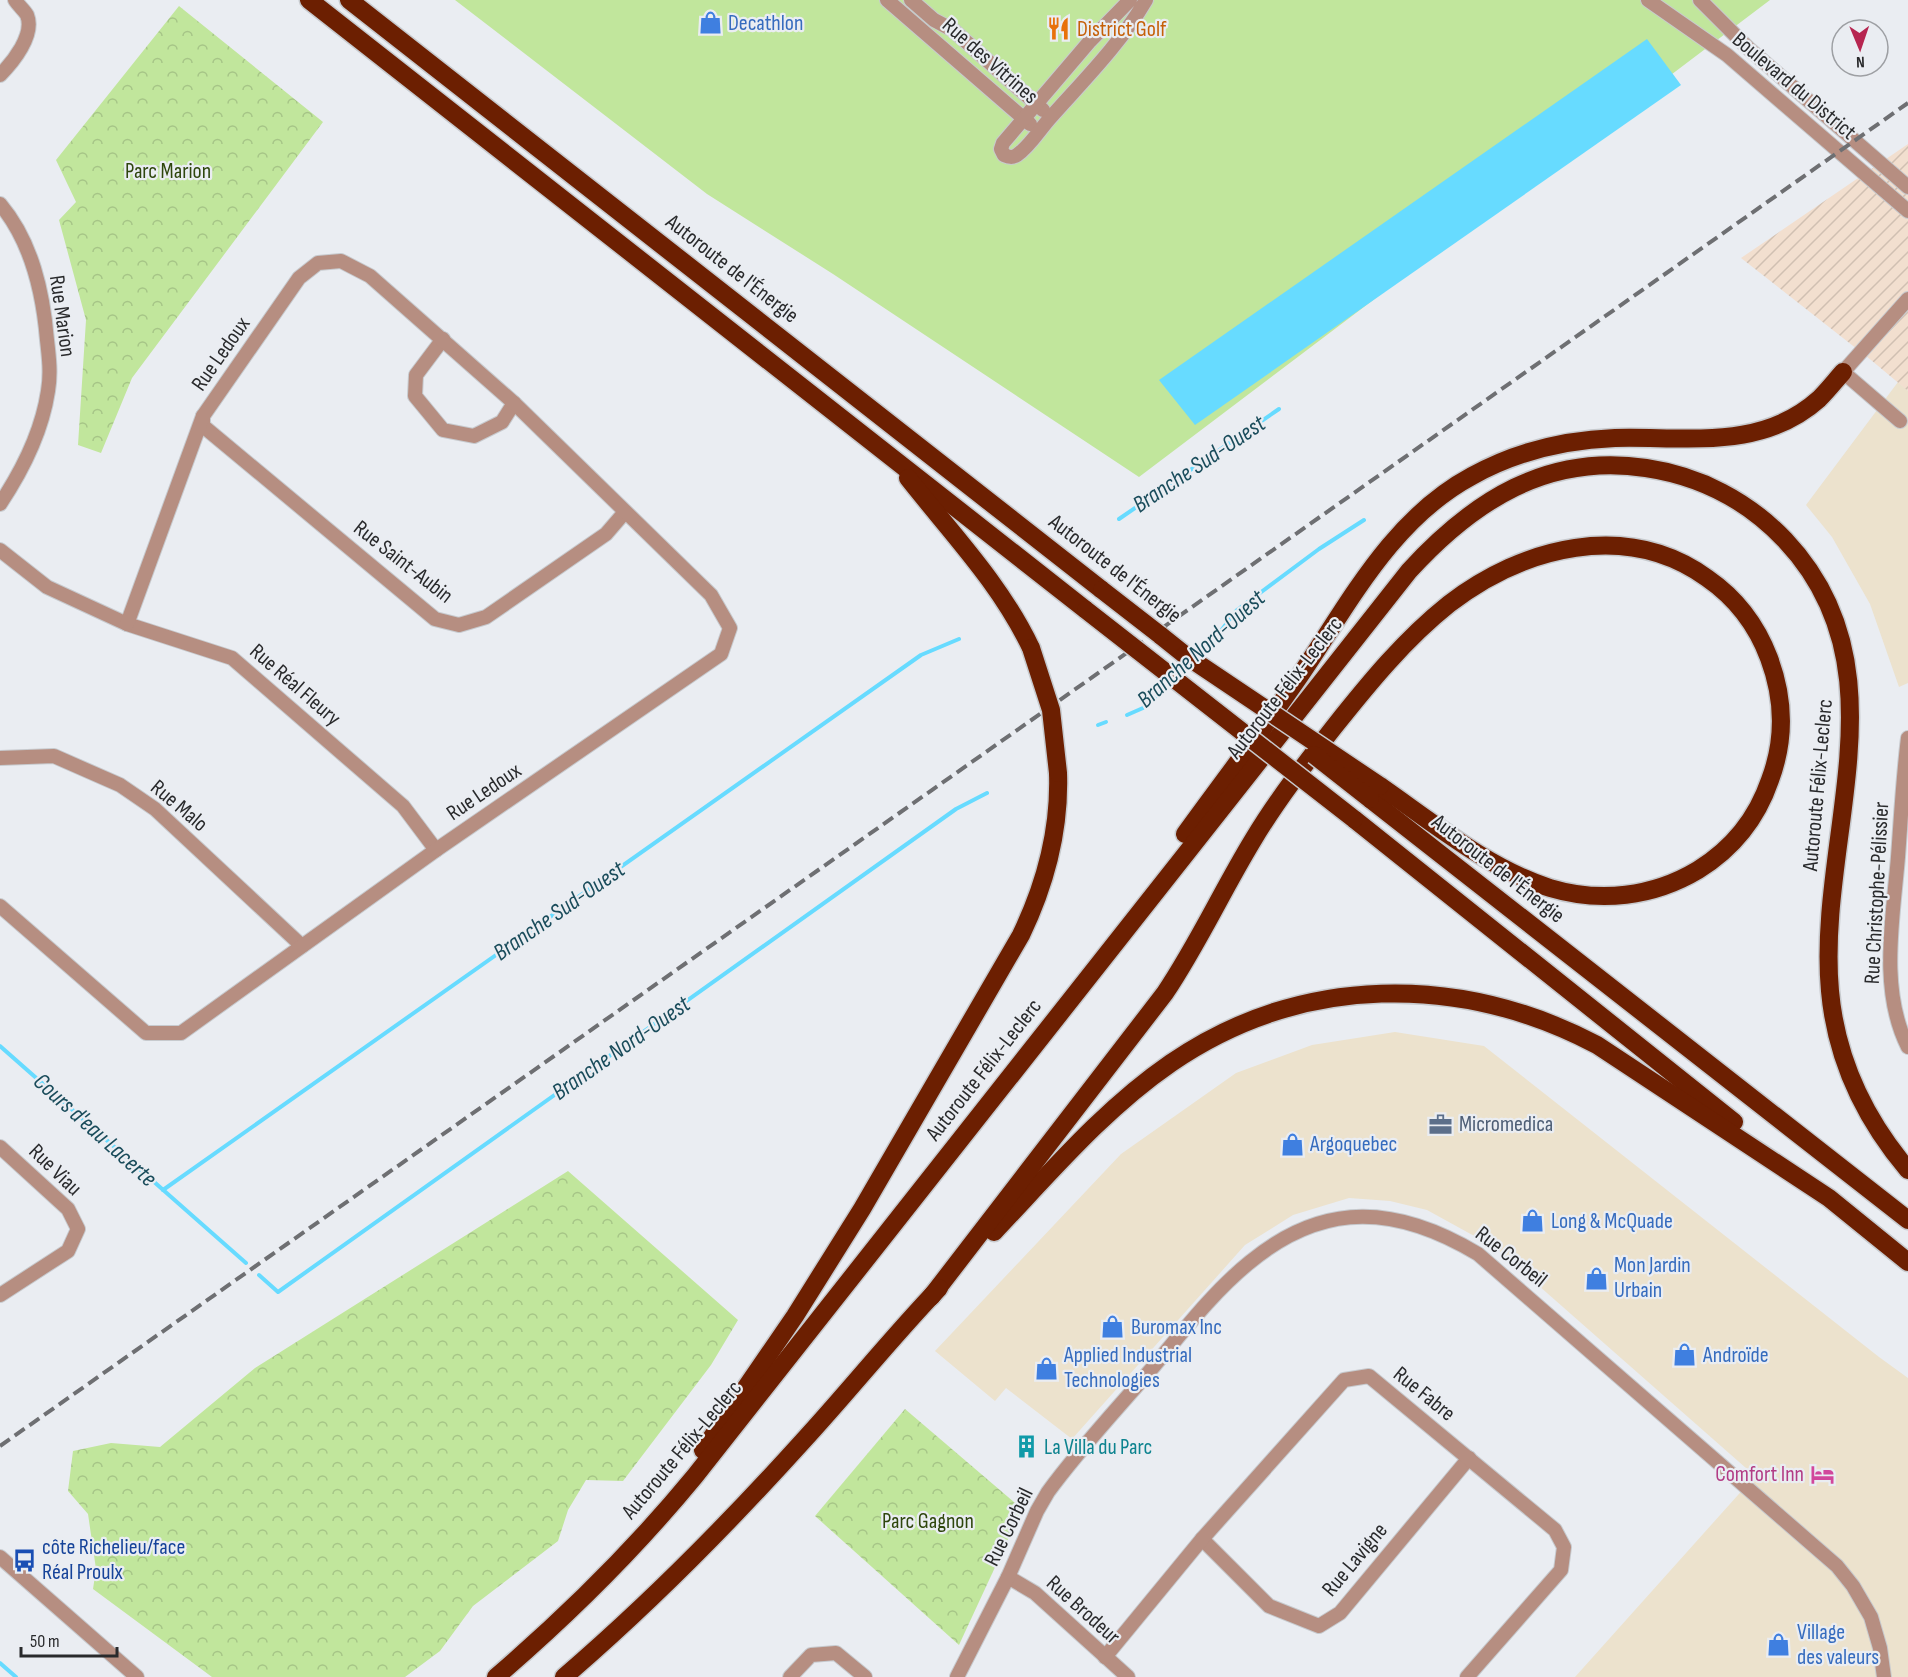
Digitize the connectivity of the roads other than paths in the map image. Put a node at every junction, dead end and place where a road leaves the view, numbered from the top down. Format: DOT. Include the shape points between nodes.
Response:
graph roads {
  1 [pos="15,0"];
  2 [pos="309,0"];
  3 [pos="349,0"];
  4 [pos="887,0"];
  5 [pos="911,0"];
  6 [pos="1130,0"];
  7 [pos="1146,0"];
  8 [pos="1648,0"];
  9 [pos="1700,0"];
  10 [pos="0,75"];
  11 [pos="1036,104"];
  12 [pos="1051,117"];
  13 [pos="1024,118"];
  14 [pos="1039,131"];
  15 [pos="1908,187"];
  16 [pos="0,204"];
  17 [pos="1908,211"];
  18 [pos="1908,299"];
  19 [pos="443,339"];
  20 [pos="1843,372"];
  21 [pos="514,403"];
  22 [pos="203,416"];
  23 [pos="1900,421"];
  24 [pos="888,454"];
  25 [pos="0,504"];
  26 [pos="625,512"];
  27 [pos="0,550"];
  28 [pos="128,624"];
  29 [pos="1908,738"];
  30 [pos="0,758"];
  31 [pos="1375,793"];
  32 [pos="436,850"];
  33 [pos="0,906"];
  34 [pos="302,946"];
  35 [pos="1908,1047"];
  36 [pos="1013,1071"];
  37 [pos="0,1147"];
  38 [pos="1908,1170"];
  39 [pos="1829,1198"];
  40 [pos="1908,1220"];
  41 [pos="1908,1262"];
  42 [pos="0,1295"];
  43 [pos="931,1297"];
  44 [pos="1468,1458"];
  45 [pos="643,1535"];
  46 [pos="1202,1539"];
  47 [pos="0,1557"];
  48 [pos="1008,1577"];
  49 [pos="1104,1657"];
  50 [pos="137,1677"];
  51 [pos="496,1677"];
  52 [pos="564,1677"];
  53 [pos="790,1677"];
  54 [pos="865,1677"];
  55 [pos="957,1677"];
  56 [pos="1128,1677"];
  57 [pos="1467,1677"];
  58 [pos="1884,1677"];
  1 -- 10 [label="street" via="27,16 27,35"];
  2 -- 24 [label="highway"];
  3 -- 31 [label="highway, Autoroute de l'Énergie, bridge" via="1102,590"];
  4 -- 13 [label="street, Rue des Vitrines"];
  5 -- 11 [label="street, Rue des Vitrines" via="953,30"];
  6 -- 11 [label="street"];
  7 -- 12 [label="street" via="1099,64"];
  8 -- 17 [label="street, Boulevard du District" via="1727,55"];
  9 -- 15 [label="street, Boulevard du District" via="1748,48"];
  11 -- 12 [label="street, Rue des Vitrines"];
  11 -- 13 [label="street"];
  12 -- 14 [label="street"];
  13 -- 14 [label="street, Rue des Vitrines"];
  13 -- 14 [label="street" via="1002,144 1004,155 1016,155"];
  16 -- 25 [label="street, Rue Marion" via="11,217 34,266 44,304 49,358 42,416 27,457"];
  18 -- 20 [label="street"];
  19 -- 21 [label="street, Rue Ledoux"];
  19 -- 21 [label="street" via="416,375 415,396 443,430 474,436 502,422"];
  19 -- 22 [label="street, Rue Ledoux" via="370,276 341,261 318,263 299,278"];
  20 -- 23 [label="street"];
  20 -- 36 [label="highway" via="1809,407 1769,429 1721,438 1615,438 1558,444 1491,466 1434,501 1374,565 1290,689"];
  21 -- 26 [label="street, Rue Ledoux"];
  22 -- 26 [label="street, Rue Saint-Aubin" via="203,426 435,619 459,625 486,617 606,534"];
  22 -- 28 [label="street, Rue Ledoux"];
  24 -- 39 [label="highway, bridge"];
  24 -- 45 [label="highway, bridge" via="995,584 1031,648 1053,718 1058,773 1057,818 1048,865 1013,949 890,1163 795,1316"];
  26 -- 32 [label="street, Rue Ledoux" via="711,595 730,628 721,654"];
  27 -- 28 [label="street, Rue Réal Fleury" via="47,587"];
  28 -- 32 [label="street, Rue Réal Fleury" via="232,658 403,806"];
  29 -- 35 [label="street, Rue Christophe-Pélissier" via="1891,961 1895,1006"];
  30 -- 34 [label="street, Rue Malo" via="54,756 120,785 155,809"];
  31 -- 40 [label="highway, Autoroute de l'Énergie"];
  31 -- 43 [label="highway" via="1538,884 1597,896 1632,895 1655,889 1714,859 1757,810 1772,776 1780,741 1775,678 1760,638 1733,600 1692,568 1644,549 1594,545 1542,554 1496,573 1450,603 1391,659 1301,769 1254,837 1189,957 1165,993"];
  32 -- 34 [label="street, Rue Ledoux"];
  33 -- 34 [label="street, Rue Ledoux" via="146,1033 181,1032"];
  36 -- 38 [label="highway, Autoroute Félix-Leclerc" via="1388,596 1438,540 1485,504 1528,481 1577,468 1637,467 1698,481 1757,515 1805,564 1836,623 1849,676 1851,712 1829,923 1831,1005 1840,1047 1857,1092 1878,1130"];
  36 -- 45 [label="highway, Autoroute Félix-Leclerc" via="737,1424"];
  37 -- 42 [label="street, Rue Viau" via="68,1209 78,1229 68,1251"];
  39 -- 41 [label="highway"];
  39 -- 43 [label="highway" via="1623,1060 1560,1027 1506,1007 1454,997 1362,994 1261,1017 1213,1038 1167,1066 1073,1150"];
  43 -- 52 [label="highway" via="724,1526"];
  44 -- 46 [label="street, Rue Fabre" via="1369,1376 1344,1380"];
  44 -- 46 [label="street, Rue Lavigne" via="1340,1613 1318,1626 1269,1606"];
  44 -- 57 [label="street, Rue Fabre" via="1555,1530 1564,1547 1561,1570"];
  45 -- 51 [label="highway, Autoroute Félix-Leclerc" via="562,1618"];
  46 -- 49 [label="street, Rue Fabre"];
  47 -- 50 [label="street"];
  48 -- 49 [label="street, Rue Brodeur" via="1035,1593"];
  48 -- 55 [label="street, Rue Corbeil"];
  48 -- 58 [label="street, Rue Corbeil" via="1052,1486 1229,1281 1258,1256 1299,1231 1343,1217 1375,1216 1433,1230 1487,1261 1822,1552 1848,1579 1866,1608 1878,1637"];
  49 -- 56 [label="street, Rue Brodeur"];
  53 -- 54 [label="street" via="811,1655 836,1653"];
}
